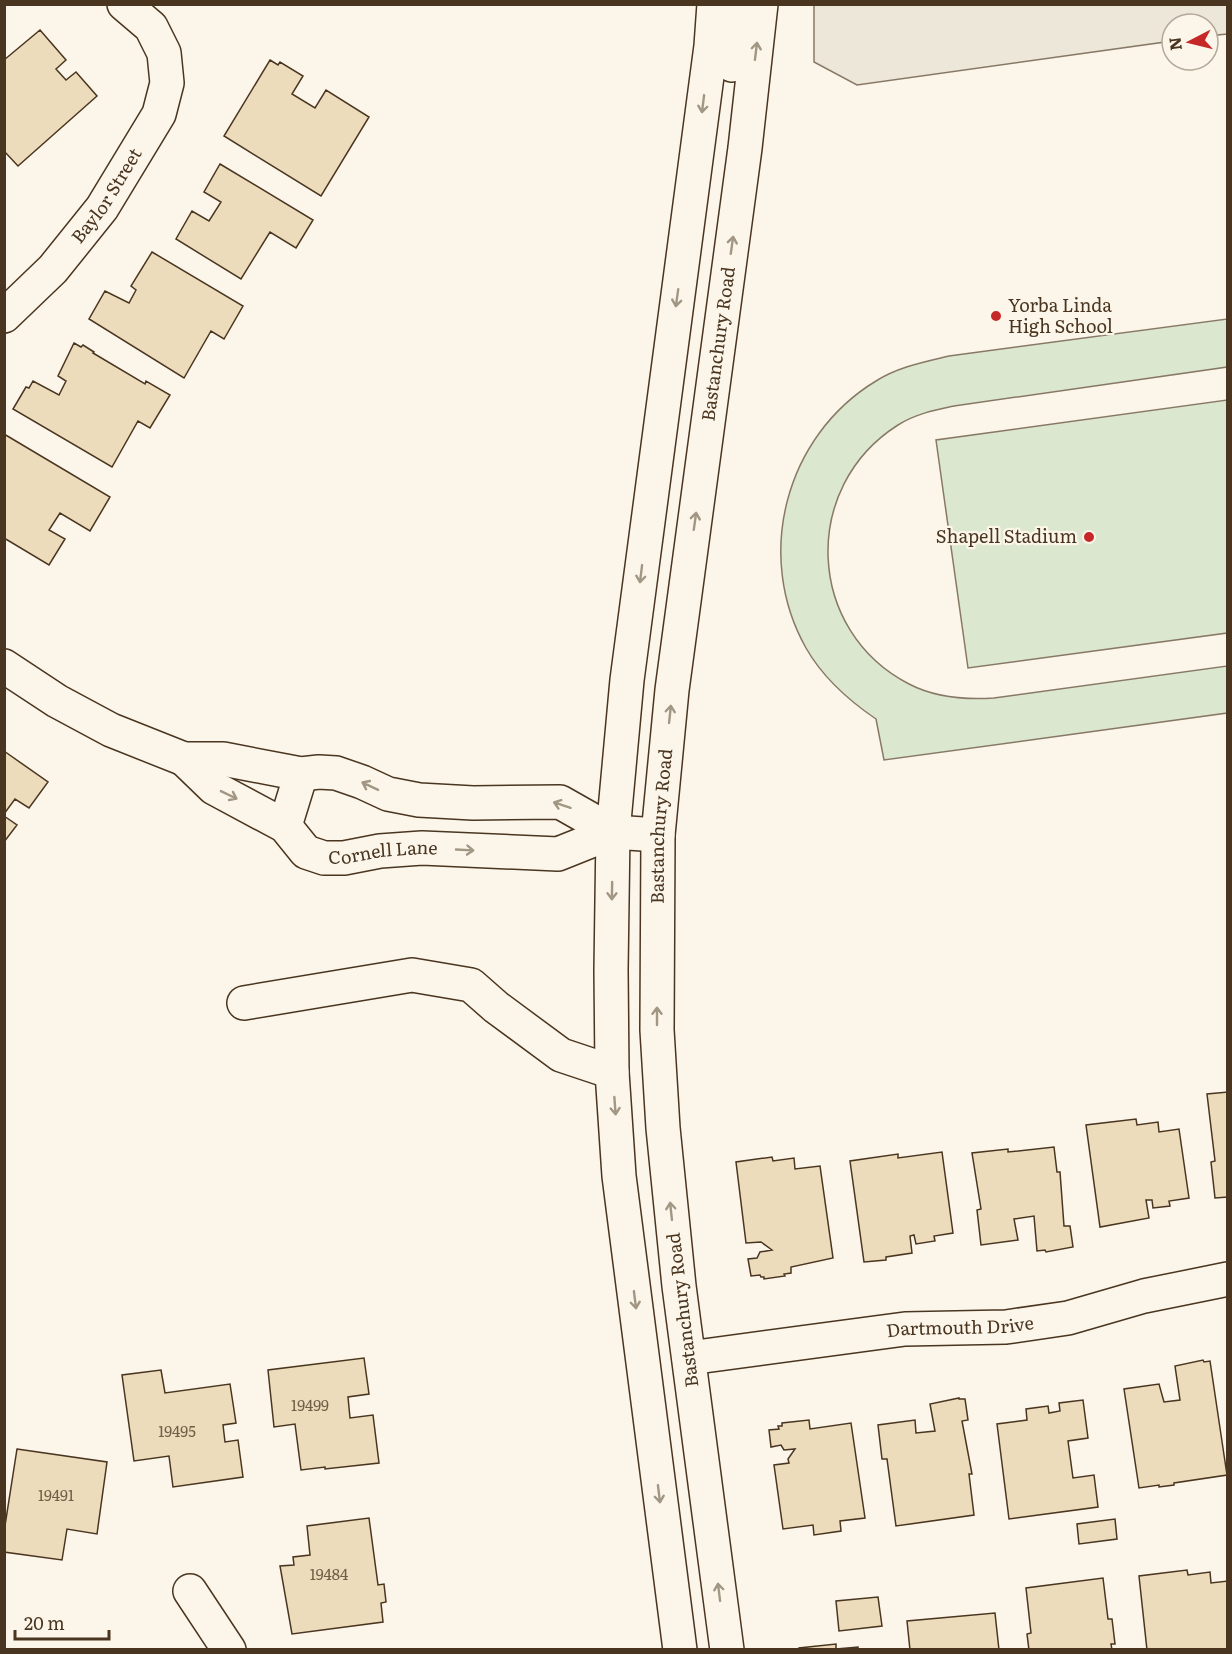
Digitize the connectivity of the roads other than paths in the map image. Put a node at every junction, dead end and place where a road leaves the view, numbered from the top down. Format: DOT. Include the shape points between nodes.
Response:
graph roads {
  1 [pos="124,4"];
  2 [pos="714,4"];
  3 [pos="738,4"];
  4 [pos="761,4"];
  5 [pos="749,113"];
  6 [pos="4,316"];
  7 [pos="4,666"];
  8 [pos="184,759"];
  9 [pos="301,774"];
  10 [pos="285,826"];
  11 [pos="613,832"];
  12 [pos="658,835"];
  13 [pos="244,1003"];
  14 [pos="612,1072"];
  15 [pos="1227,1279"];
  16 [pos="689,1358"];
  17 [pos="190,1591"];
  18 [pos="229,1650"];
  19 [pos="680,1650"];
  20 [pos="727,1650"];
  1 -- 6 [label="main road, Baylor Street" via="151,27 164,53 166,84 159,114 102,208 53,269"];
  2 -- 11 [label="main road, one-way" via="627,680"];
  3 -- 5 [label="main road" via="732,70 737,94"];
  5 -- 4 [label="main road, Bastanchury Road, one-way"];
  12 -- 5 [label="main road, Bastanchury Road, one-way" via="672,690"];
  7 -- 8 [label="main road, Cornell Lane" via="111,730"];
  8 -- 9 [label="main road, Cornell Lane" via="223,759"];
  8 -- 10 [label="main road, Cornell Lane, one-way" via="214,788"];
  9 -- 10 [label="main road"];
  11 -- 9 [label="main road, Cornell Lane, one-way" via="560,802 419,800 388,794 336,773"];
  10 -- 11 [label="main road, Cornell Lane, one-way" via="306,852 324,858 422,848 558,854"];
  11 -- 12 [label="main road, Cornell Lane"];
  11 -- 14 [label="main road, one-way"];
  16 -- 12 [label="main road, Bastanchury Road, one-way" via="663,1128 657,1030"];
  13 -- 14 [label="main road" via="412,975 471,985 561,1055"];
  14 -- 19 [label="main road, one-way" via="619,1176"];
  15 -- 16 [label="main road, Dartmouth Drive" via="1144,1296 1068,1318 1006,1327 905,1329"];
  20 -- 16 [label="main road, Bastanchury Road, one-way"];
  17 -- 18 [label="main road"];
}
